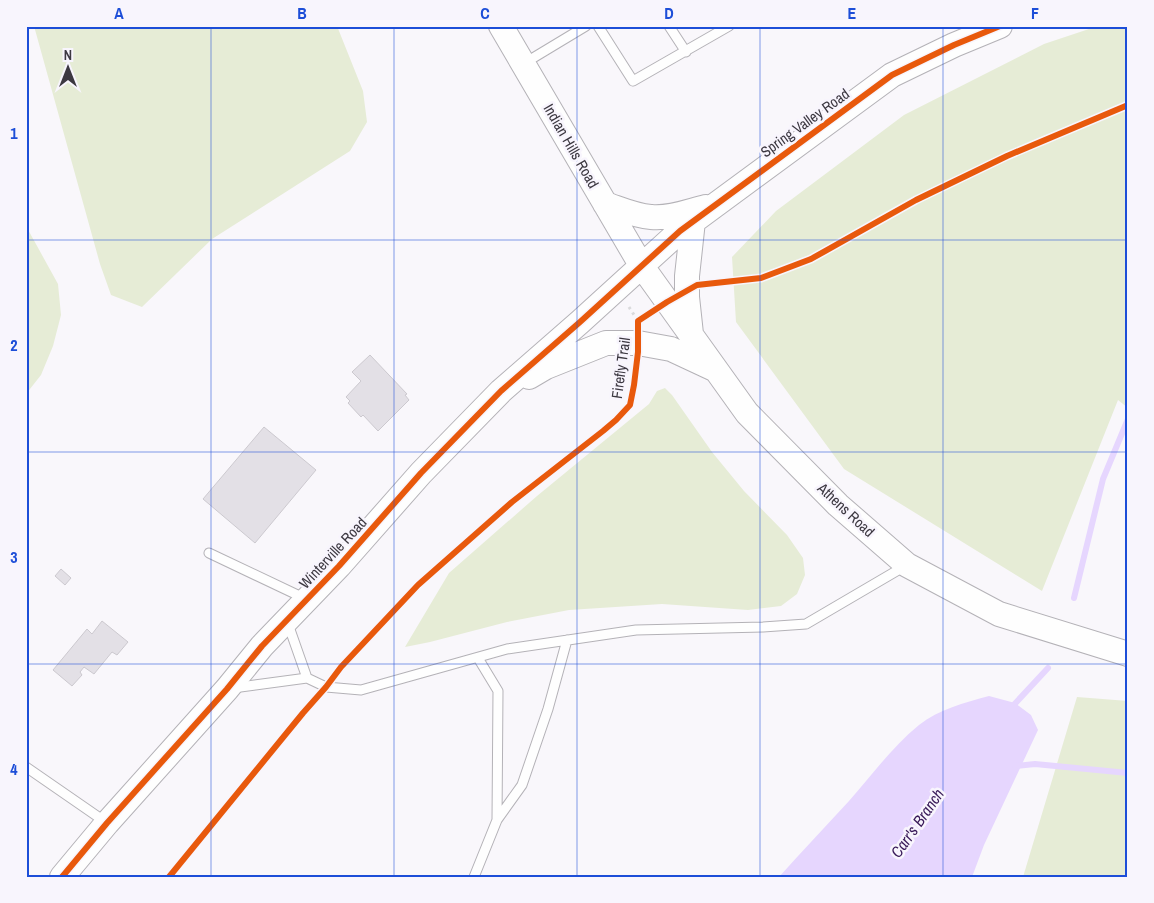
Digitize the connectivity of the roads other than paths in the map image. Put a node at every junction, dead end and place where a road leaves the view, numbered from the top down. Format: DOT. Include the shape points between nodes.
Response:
graph roads {
  1 [pos="501,26"];
  2 [pos="586,26"];
  3 [pos="598,26"];
  4 [pos="669,26"];
  5 [pos="729,26"];
  6 [pos="1000,26"];
  7 [pos="686,52"];
  8 [pos="523,64"];
  9 [pos="605,204"];
  10 [pos="715,205"];
  11 [pos="693,221"];
  12 [pos="641,265"];
  13 [pos="692,336"];
  14 [pos="717,370"];
  15 [pos="501,391"];
  16 [pos="209,553"];
  17 [pos="907,565"];
  18 [pos="307,600"];
  19 [pos="287,620"];
  20 [pos="567,640"];
  21 [pos="1128,654"];
  22 [pos="478,658"];
  23 [pos="307,678"];
  24 [pos="227,690"];
  25 [pos="26,767"];
  26 [pos="497,820"];
  27 [pos="107,823"];
  28 [pos="62,877"];
  29 [pos="474,877"];
  1 -- 8 [label="street, Indian Hills Road"];
  2 -- 8 [label="lane"];
  3 -- 7 [label="lane" via="634,80"];
  4 -- 7 [label="lane"];
  5 -- 7 [label="lane"];
  6 -- 10 [label="street, Spring Valley Road" via="892,75"];
  8 -- 9 [label="street, Indian Hills Road"];
  9 -- 10 [label="street" via="651,217 665,217"];
  9 -- 12 [label="street, Indian Hills Road"];
  10 -- 11 [label="street, Spring Valley Road"];
  11 -- 12 [label="street, Spring Valley Road"];
  11 -- 13 [label="street" via="687,276"];
  12 -- 13 [label="street, Athens Road"];
  12 -- 15 [label="street, Winterville Road"];
  13 -- 14 [label="street, Athens Road"];
  14 -- 15 [label="street" via="638,332 546,368"];
  14 -- 17 [label="street, Athens Road" via="747,413 838,505"];
  15 -- 18 [label="street, Winterville Road" via="421,473"];
  16 -- 18 [label="lane"];
  17 -- 20 [label="lane" via="806,624 636,630"];
  17 -- 21 [label="street, Athens Road" via="999,614"];
  18 -- 19 [label="street, Winterville Road"];
  19 -- 23 [label="lane"];
  19 -- 24 [label="street, Winterville Road"];
  20 -- 22 [label="lane"];
  20 -- 26 [label="lane" via="522,785"];
  22 -- 23 [label="lane" via="360,690 326,687"];
  22 -- 26 [label="lane" via="498,691"];
  23 -- 24 [label="lane"];
  24 -- 27 [label="street, Winterville Road"];
  25 -- 27 [label="lane"];
  26 -- 29 [label="lane"];
  27 -- 28 [label="street, Winterville Road"];
}
